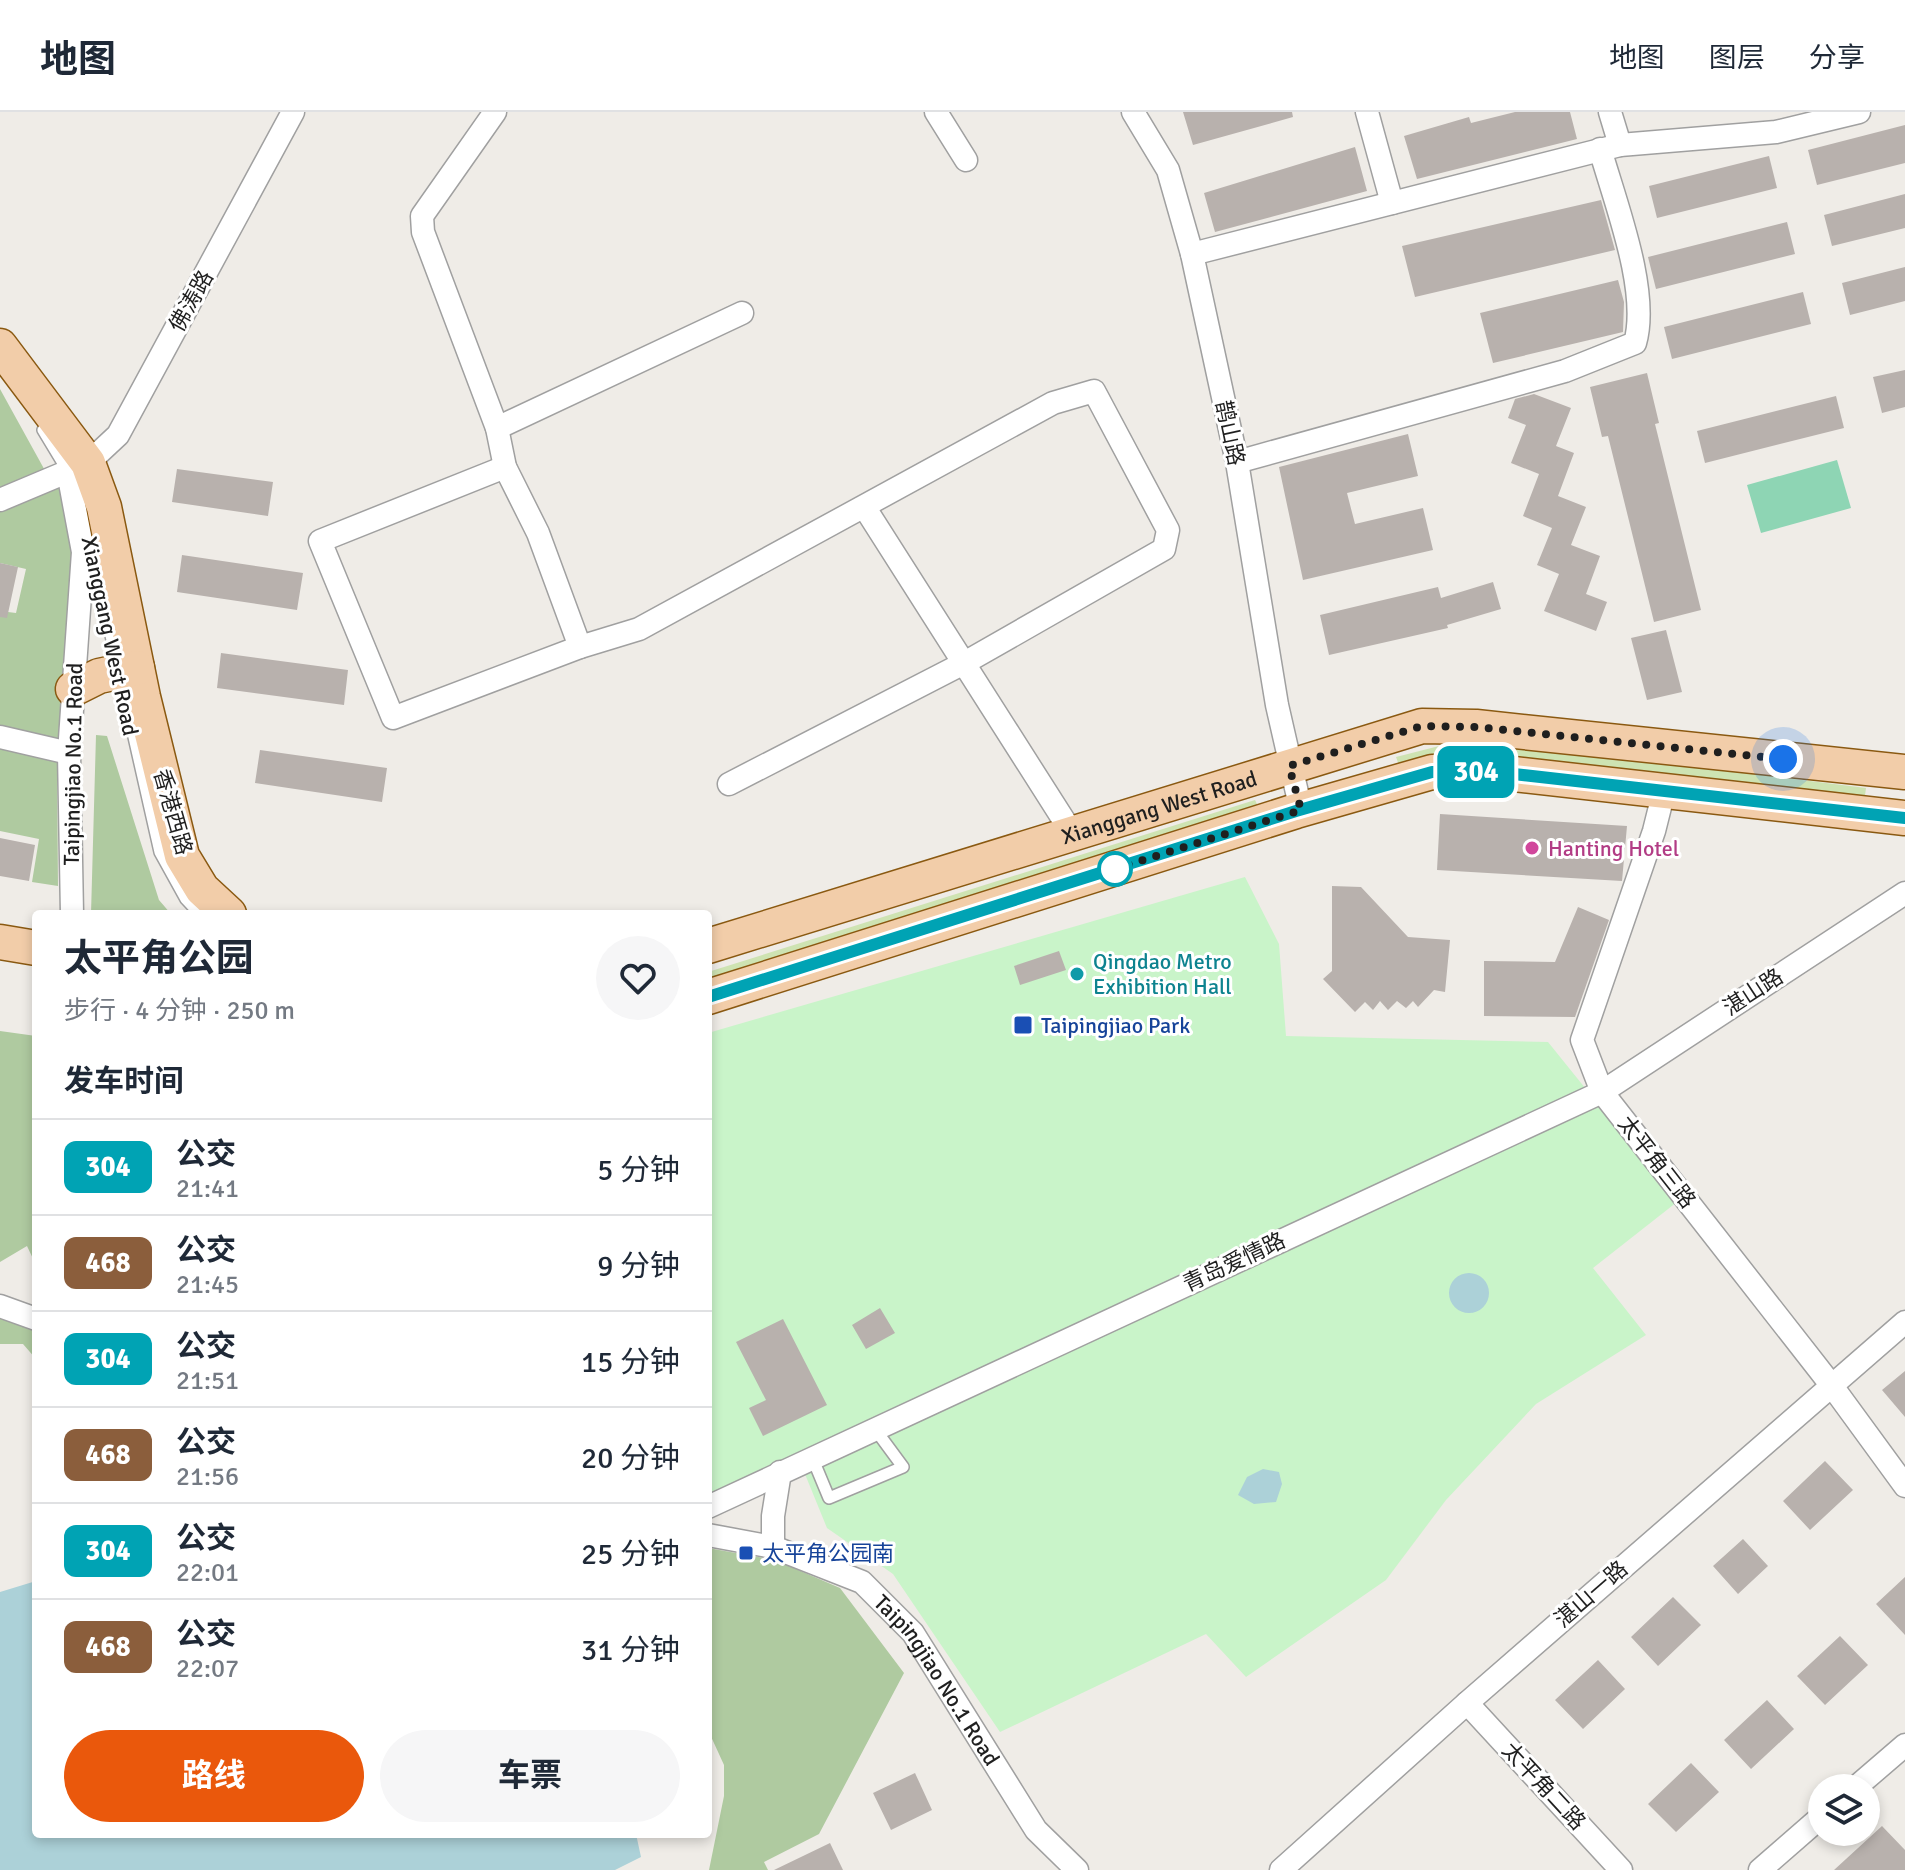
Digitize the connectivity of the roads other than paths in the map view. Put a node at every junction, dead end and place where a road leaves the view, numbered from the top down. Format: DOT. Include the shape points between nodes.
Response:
graph roads {
  1 [pos="293,112"];
  2 [pos="495,112"];
  3 [pos="936,112"];
  4 [pos="1133,112"];
  5 [pos="1367,112"];
  6 [pos="1610,112"];
  7 [pos="1859,112"];
  8 [pos="1610,147"];
  9 [pos="966,160"];
  10 [pos="1392,203"];
  11 [pos="1192,254"];
  12 [pos="742,313"];
  13 [pos="0,346"];
  14 [pos="0,366"];
  15 [pos="17,392"];
  16 [pos="35,418"];
  17 [pos="497,428"];
  18 [pos="1237,462"];
  19 [pos="505,467"];
  20 [pos="78,468"];
  21 [pos="0,500"];
  22 [pos="865,508"];
  23 [pos="580,647"];
  24 [pos="966,662"];
  25 [pos="127,670"];
  26 [pos="73,689"];
  27 [pos="0,737"];
  28 [pos="69,753"];
  29 [pos="1289,766"];
  30 [pos="1905,772"];
  31 [pos="729,784"];
  32 [pos="1664,791"];
  33 [pos="1301,810"];
  34 [pos="1905,818"];
  35 [pos="1072,833"];
  36 [pos="1905,893"];
  37 [pos="72,910"];
  38 [pos="196,910"];
  39 [pos="225,910"];
  40 [pos="0,942"];
  41 [pos="712,945"];
  42 [pos="32,947"];
  43 [pos="712,996"];
  44 [pos="1602,1092"];
  45 [pos="0,1306"];
  46 [pos="32,1318"];
  47 [pos="1905,1322"];
  48 [pos="1832,1386"];
  49 [pos="870,1430"];
  50 [pos="812,1457"];
  51 [pos="780,1472"];
  52 [pos="1905,1486"];
  53 [pos="712,1505"];
  54 [pos="712,1536"];
  55 [pos="773,1547"];
  56 [pos="1467,1703"];
  57 [pos="1905,1745"];
  58 [pos="1871,1774"];
  59 [pos="1808,1828"];
  60 [pos="1077,1870"];
  61 [pos="1281,1870"];
  62 [pos="1621,1870"];
  63 [pos="1760,1870"];
  1 -- 20 [label="street, 佛涛路" via="118,435"];
  2 -- 17 [label="street" via="422,216 423,232"];
  3 -- 9 [label="street"];
  4 -- 11 [label="street, 鹊山路" via="1168,170"];
  5 -- 10 [label="street"];
  6 -- 8 [label="street"];
  7 -- 8 [label="street" via="1776,132"];
  8 -- 10 [label="street"];
  8 -- 18 [label="street" via="1640,324 1635,343 1565,371"];
  10 -- 11 [label="street"];
  11 -- 18 [label="street, 鹊山路"];
  12 -- 17 [label="street"];
  13 -- 20 [label="main road"];
  14 -- 15 [label="lane"];
  16 -- 20 [label="lane"];
  17 -- 19 [label="street"];
  18 -- 29 [label="street, 鹊山路"];
  19 -- 23 [label="street" via="538,533"];
  19 -- 23 [label="street" via="320,541 327,562 393,718"];
  20 -- 21 [label="street"];
  20 -- 25 [label="main road, 香港西路" via="104,507"];
  20 -- 26 [label="street, Taipingjiao No.1 Road" via="83,552"];
  22 -- 23 [label="street" via="639,629"];
  22 -- 24 [label="street"];
  22 -- 24 [label="street" via="1053,403 1094,391 1168,530 1164,549"];
  24 -- 31 [label="street"];
  24 -- 35 [label="street"];
  25 -- 26 [label="main road"];
  25 -- 38 [label="lane, Xianggang West Road" via="160,852"];
  25 -- 39 [label="main road, 香港西路" via="182,856 202,889"];
  26 -- 28 [label="street, Taipingjiao No.1 Road"];
  27 -- 28 [label="street"];
  28 -- 37 [label="street, Taipingjiao No.1 Road"];
  29 -- 30 [label="main road, Xianggang West Road" via="1422,726 1476,727"];
  29 -- 33 [label="street, 鹊山路"];
  29 -- 35 [label="main road, Xianggang West Road"];
  32 -- 33 [label="main road, Xianggang West Road" via="1496,772 1432,772"];
  32 -- 34 [label="main road, Xianggang West Road"];
  32 -- 44 [label="street, 太平角三路" via="1582,1040"];
  33 -- 43 [label="main road, Xianggang West Road"];
  35 -- 41 [label="main road, Xianggang West Road"];
  36 -- 44 [label="street, 湛山路"];
  40 -- 42 [label="main road"];
  44 -- 48 [label="street, 太平角三路"];
  44 -- 49 [label="street, 青岛爱情路"];
  45 -- 46 [label="street"];
  47 -- 48 [label="street, 湛山一路"];
  48 -- 52 [label="street, 太平角三路"];
  48 -- 56 [label="street, 湛山一路"];
  49 -- 50 [label="street, 青岛爱情路"];
  49 -- 50 [label="lane" via="903,1467 829,1498"];
  50 -- 51 [label="street, 青岛爱情路"];
  51 -- 53 [label="street, 青岛爱情路"];
  51 -- 55 [label="street"];
  54 -- 55 [label="street, Taipingjiao No.1 Road"];
  55 -- 60 [label="street, Taipingjiao No.1 Road" via="862,1582 913,1633 1036,1830"];
  56 -- 61 [label="street, 湛山一路"];
  56 -- 62 [label="street, 太平角二路"];
  57 -- 58 [label="street"];
  59 -- 63 [label="street"];
}
